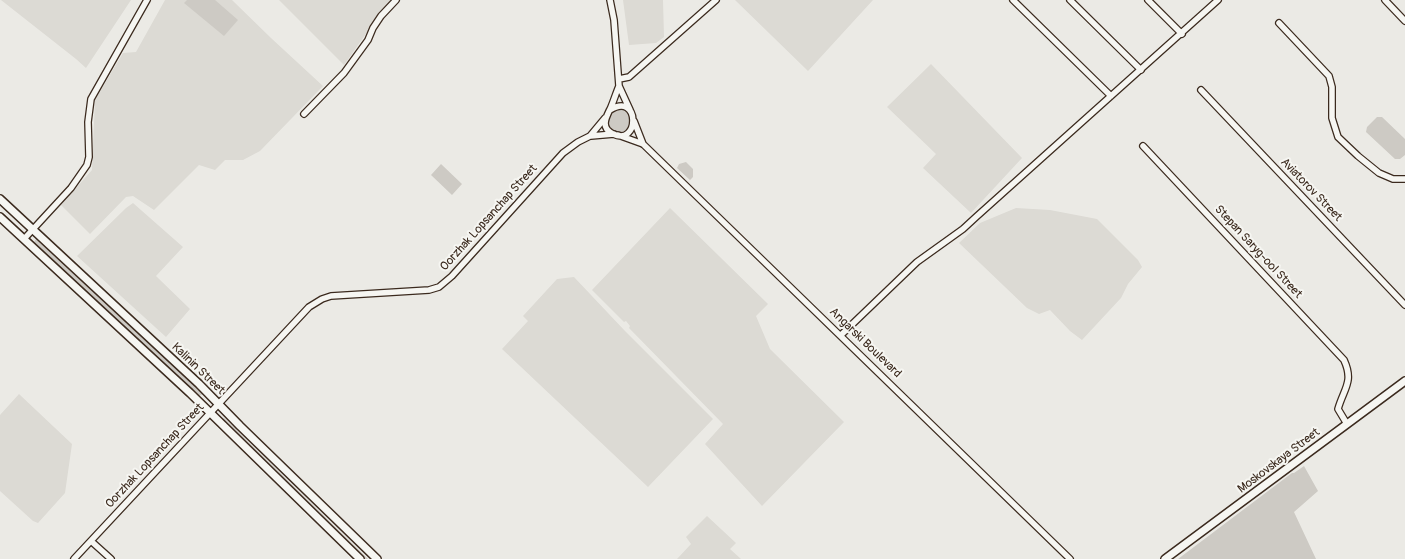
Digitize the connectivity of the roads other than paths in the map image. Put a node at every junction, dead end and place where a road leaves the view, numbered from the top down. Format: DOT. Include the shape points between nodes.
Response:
graph roads {
  1 [pos="147,0"];
  2 [pos="396,0"];
  3 [pos="610,0"];
  4 [pos="716,0"];
  5 [pos="1013,0"];
  6 [pos="1070,0"];
  7 [pos="1148,0"];
  8 [pos="1218,0"];
  9 [pos="1386,0"];
  10 [pos="1405,21"];
  11 [pos="1279,23"];
  12 [pos="1182,33"];
  13 [pos="1141,70"];
  14 [pos="618,79"];
  15 [pos="619,86"];
  16 [pos="1201,90"];
  17 [pos="1111,96"];
  18 [pos="610,110"];
  19 [pos="631,112"];
  20 [pos="304,114"];
  21 [pos="605,118"];
  22 [pos="634,120"];
  23 [pos="616,134"];
  24 [pos="590,136"];
  25 [pos="644,144"];
  26 [pos="1144,146"];
  27 [pos="1405,179"];
  28 [pos="0,199"];
  29 [pos="0,217"];
  30 [pos="33,229"];
  31 [pos="24,239"];
  32 [pos="1405,305"];
  33 [pos="841,335"];
  34 [pos="1405,381"];
  35 [pos="219,404"];
  36 [pos="210,413"];
  37 [pos="1347,424"];
  38 [pos="91,541"];
  39 [pos="74,559"];
  40 [pos="111,559"];
  41 [pos="360,559"];
  42 [pos="377,559"];
  43 [pos="1070,559"];
  44 [pos="1165,559"];
  1 -- 30 [label="street" via="91,99 87,165 71,188"];
  2 -- 20 [label="street" via="378,21 368,40 344,73"];
  3 -- 14 [label="street"];
  4 -- 14 [label="street" via="629,78"];
  5 -- 17 [label="street"];
  6 -- 13 [label="street"];
  7 -- 12 [label="street"];
  8 -- 12 [label="street"];
  9 -- 10 [label="street"];
  11 -- 27 [label="street" via="1329,76 1332,87 1332,118 1338,137 1380,174 1392,179"];
  12 -- 13 [label="street"];
  13 -- 17 [label="street"];
  14 -- 15 [label="street"];
  15 -- 18 [label="street"];
  15 -- 19 [label="street"];
  16 -- 32 [label="street, Aviatorov Street"];
  17 -- 33 [label="street" via="963,229 917,262"];
  18 -- 19 [label="street" via="618,106"];
  18 -- 21 [label="street"];
  19 -- 22 [label="street"];
  21 -- 23 [label="street" via="607,127"];
  21 -- 24 [label="street, Oorzhak Lopsanchap Street"];
  22 -- 23 [label="street" via="628,133"];
  22 -- 25 [label="street, Angarski Boulevard"];
  23 -- 24 [label="street, Oorzhak Lopsanchap Street"];
  23 -- 25 [label="street, Angarski Boulevard"];
  24 -- 35 [label="street, Oorzhak Lopsanchap Street" via="563,154 447,282 429,290 341,294 322,299 305,312"];
  25 -- 33 [label="street, Angarski Boulevard"];
  26 -- 37 [label="street, Stepan Saryg-ool Street" via="1344,360 1349,370 1349,378 1338,409"];
  28 -- 30 [label="main road, Kalinin Street"];
  29 -- 31 [label="main road, Kalinin Street"];
  30 -- 31 [label="street"];
  30 -- 35 [label="main road, Kalinin Street"];
  31 -- 36 [label="main road, Kalinin Street"];
  33 -- 43 [label="street, Angarski Boulevard"];
  34 -- 37 [label="main road, Moskovskaya Street"];
  35 -- 36 [label="street, Oorzhak Lopsanchap Street"];
  35 -- 42 [label="main road, Kalinin Street"];
  36 -- 38 [label="street, Oorzhak Lopsanchap Street"];
  36 -- 41 [label="main road, Kalinin Street"];
  37 -- 44 [label="main road, Moskovskaya Street"];
  38 -- 39 [label="street, Oorzhak Lopsanchap Street"];
  38 -- 40 [label="street"];
}
